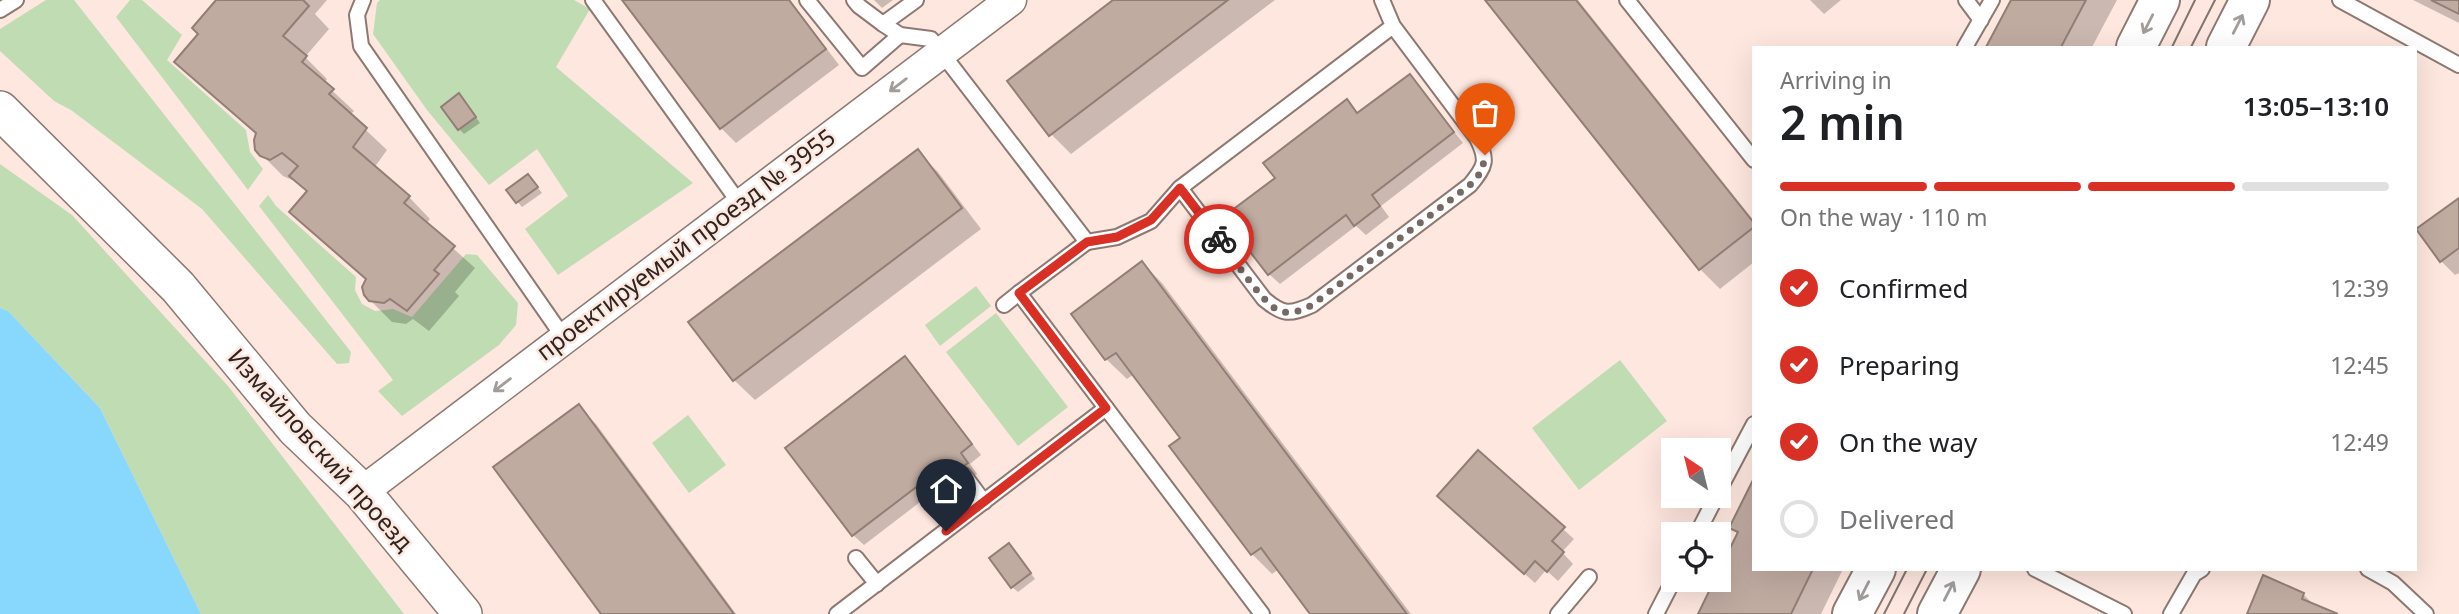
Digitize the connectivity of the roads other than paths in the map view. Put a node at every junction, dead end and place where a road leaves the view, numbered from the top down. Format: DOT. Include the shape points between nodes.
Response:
graph roads {
  1 [pos="16,0"];
  2 [pos="363,0"];
  3 [pos="593,0"];
  4 [pos="807,0"];
  5 [pos="854,0"];
  6 [pos="916,0"];
  7 [pos="1012,0"];
  8 [pos="1382,0"];
  9 [pos="1627,0"];
  10 [pos="1966,0"];
  11 [pos="1992,0"];
  12 [pos="2160,0"];
  13 [pos="2250,0"];
  14 [pos="2340,0"];
  15 [pos="0,10"];
  16 [pos="1980,20"];
  17 [pos="883,24"];
  18 [pos="1393,26"];
  19 [pos="900,35"];
  20 [pos="1966,46"];
  21 [pos="2137,46"];
  22 [pos="2227,46"];
  23 [pos="941,53"];
  24 [pos="2459,65"];
  25 [pos="0,110"];
  26 [pos="0,139"];
  27 [pos="1752,156"];
  28 [pos="1180,188"];
  29 [pos="740,204"];
  30 [pos="1087,242"];
  31 [pos="178,287"];
  32 [pos="1019,293"];
  33 [pos="1004,305"];
  34 [pos="565,338"];
  35 [pos="1106,408"];
  36 [pos="1752,428"];
  37 [pos="1731,469"];
  38 [pos="964,475"];
  39 [pos="362,492"];
  40 [pos="984,502"];
  41 [pos="856,558"];
  42 [pos="1875,571"];
  43 [pos="1960,571"];
  44 [pos="2039,571"];
  45 [pos="2199,571"];
  46 [pos="2372,571"];
  47 [pos="1589,577"];
  48 [pos="877,584"];
  49 [pos="1667,592"];
  50 [pos="463,614"];
  51 [pos="837,614"];
  52 [pos="1262,614"];
  53 [pos="1558,614"];
  54 [pos="1656,614"];
  55 [pos="1852,614"];
  56 [pos="1937,614"];
  57 [pos="2124,614"];
  58 [pos="2171,614"];
  59 [pos="2426,614"];
  1 -- 15 [label="lane"];
  2 -- 34 [label="lane" via="357,15 361,46"];
  3 -- 29 [label="lane"];
  4 -- 19 [label="lane" via="862,68"];
  5 -- 17 [label="lane"];
  6 -- 17 [label="lane"];
  7 -- 23 [label="street, проектируемый проезд № 3955"];
  8 -- 18 [label="lane"];
  9 -- 27 [label="lane"];
  10 -- 16 [label="lane"];
  11 -- 16 [label="lane"];
  12 -- 21 [label="main road, one-way"];
  22 -- 13 [label="main road, one-way"];
  14 -- 24 [label="lane"];
  16 -- 20 [label="lane"];
  17 -- 19 [label="lane"];
  18 -- 28 [label="lane"];
  18 -- 28 [label="lane" via="1477,138 1485,155 1482,171 1470,185 1312,305 1296,312 1279,311 1264,299"];
  19 -- 23 [label="lane" via="931,40"];
  23 -- 29 [label="street, проектируемый проезд № 3955, one-way"];
  23 -- 30 [label="lane"];
  25 -- 31 [label="street, Измайловский проезд"];
  26 -- 31 [label="street, Измайловский проезд"];
  28 -- 30 [label="lane" via="1151,220 1117,237"];
  29 -- 34 [label="street, проектируемый проезд № 3955"];
  30 -- 32 [label="lane"];
  31 -- 39 [label="street, Измайловский проезд" via="295,428"];
  32 -- 33 [label="lane"];
  32 -- 35 [label="lane"];
  34 -- 39 [label="street, проектируемый проезд № 3955, one-way"];
  35 -- 40 [label="lane"];
  35 -- 52 [label="lane"];
  36 -- 37 [label="lane"];
  38 -- 40 [label="lane"];
  39 -- 50 [label="street, Измайловский проезд"];
  40 -- 48 [label="lane"];
  41 -- 48 [label="lane"];
  42 -- 55 [label="main road, one-way"];
  56 -- 43 [label="main road, one-way"];
  44 -- 57 [label="lane"];
  45 -- 58 [label="lane"];
  46 -- 59 [label="lane" via="2393,583"];
  47 -- 53 [label="lane"];
  48 -- 51 [label="lane"];
  49 -- 54 [label="lane"];
}
